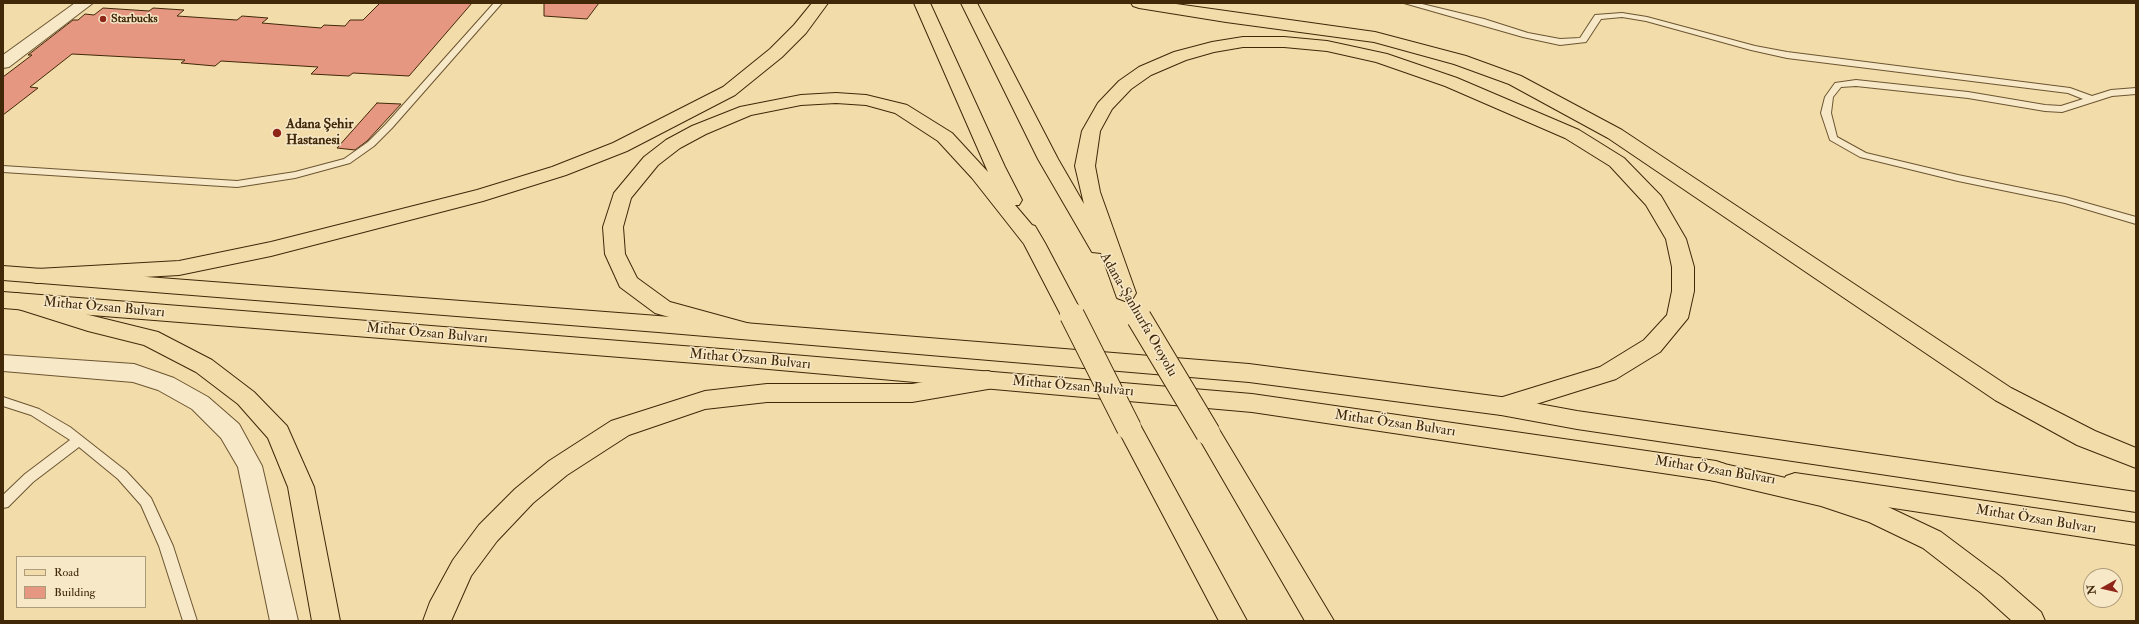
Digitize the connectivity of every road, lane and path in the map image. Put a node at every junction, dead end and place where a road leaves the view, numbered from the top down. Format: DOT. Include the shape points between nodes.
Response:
graph roads {
  1 [pos="65,3"];
  2 [pos="85,3"];
  3 [pos="498,3"];
  4 [pos="820,3"];
  5 [pos="922,3"];
  6 [pos="968,3"];
  7 [pos="1139,3"];
  8 [pos="1408,3"];
  9 [pos="3,47"];
  10 [pos="3,63"];
  11 [pos="2136,91"];
  12 [pos="2093,100"];
  13 [pos="3,169"];
  14 [pos="2136,221"];
  15 [pos="1035,243"];
  16 [pos="3,273"];
  17 [pos="37,276"];
  18 [pos="1125,293"];
  19 [pos="10,301"];
  20 [pos="746,332"];
  21 [pos="3,363"];
  22 [pos="988,380"];
  23 [pos="3,401"];
  24 [pos="1501,406"];
  25 [pos="78,441"];
  26 [pos="2136,458"];
  27 [pos="1698,468"];
  28 [pos="2136,502"];
  29 [pos="3,503"];
  30 [pos="2136,534"];
  31 [pos="1198,556"];
  32 [pos="190,621"];
  33 [pos="284,621"];
  34 [pos="326,621"];
  35 [pos="437,621"];
  36 [pos="1221,621"];
  37 [pos="1233,621"];
  38 [pos="1320,621"];
  39 [pos="2031,621"];
  1 -- 9 [label="street"];
  2 -- 10 [label="street"];
  3 -- 13 [label="lane" via="389,126 371,144 347,161 295,175 237,184"];
  4 -- 17 [label="main road" via="800,29 776,53 729,90 620,147 559,171 482,195 271,249 180,268"];
  5 -- 15 [label="main road" via="995,167"];
  6 -- 18 [label="main road, Adana-Şanlıurfa Otoyolu" via="1048,159"];
  7 -- 26 [label="main road" via="1375,37 1460,60 1515,80 1615,134 2003,394 2086,438"];
  8 -- 12 [label="lane" via="1560,42 1583,40 1598,17 1622,15 1647,19 1787,55 2070,91"];
  11 -- 12 [label="lane" via="2111,93"];
  12 -- 14 [label="lane" via="2062,109 2045,108 1968,95 1856,83 1838,85 1829,97 1826,113 1833,138 1864,155 2071,202"];
  15 -- 20 [label="main road" via="945,137 901,109 866,100 836,98 801,100 746,111 699,130 673,144 651,162 621,197 613,226 615,254 628,282 663,308"];
  15 -- 31 [label="main road, bridge" via="1129,428"];
  16 -- 17 [label="main road, Mithat Özsan Bulvarı"];
  17 -- 20 [label="main road, Mithat Özsan Bulvarı"];
  18 -- 24 [label="main road" via="1090,192 1084,166 1091,131 1104,107 1125,85 1145,71 1180,56 1243,42 1328,46 1381,58 1451,82 1572,134 1617,162 1654,201 1676,239 1683,267 1682,298 1677,318 1652,346 1608,373"];
  18 -- 38 [label="main road, Adana-Şanlıurfa Otoyolu, bridge"];
  19 -- 22 [label="main road, Mithat Özsan Bulvarı"];
  19 -- 34 [label="main road" via="150,338 204,366 246,398 278,433 301,487"];
  20 -- 24 [label="main road, Mithat Özsan Bulvarı" via="1248,373"];
  21 -- 33 [label="street" via="134,373 166,384 200,403 230,431 250,466"];
  22 -- 27 [label="main road, Mithat Özsan Bulvarı" via="1252,403"];
  22 -- 35 [label="main road" via="912,393 767,393 704,400 620,428 558,468 524,496 488,533 462,568"];
  23 -- 25 [label="lane" via="52,421"];
  24 -- 28 [label="main road, Mithat Özsan Bulvarı" via="1577,420"];
  25 -- 29 [label="lane" via="29,478"];
  25 -- 32 [label="lane" via="122,475 146,502 166,546"];
  27 -- 30 [label="main road, Mithat Özsan Bulvarı"];
  27 -- 39 [label="main road" via="1821,496 1877,514 1932,540"];
  31 -- 36 [label="main road"];
  31 -- 37 [label="main road"];
}
